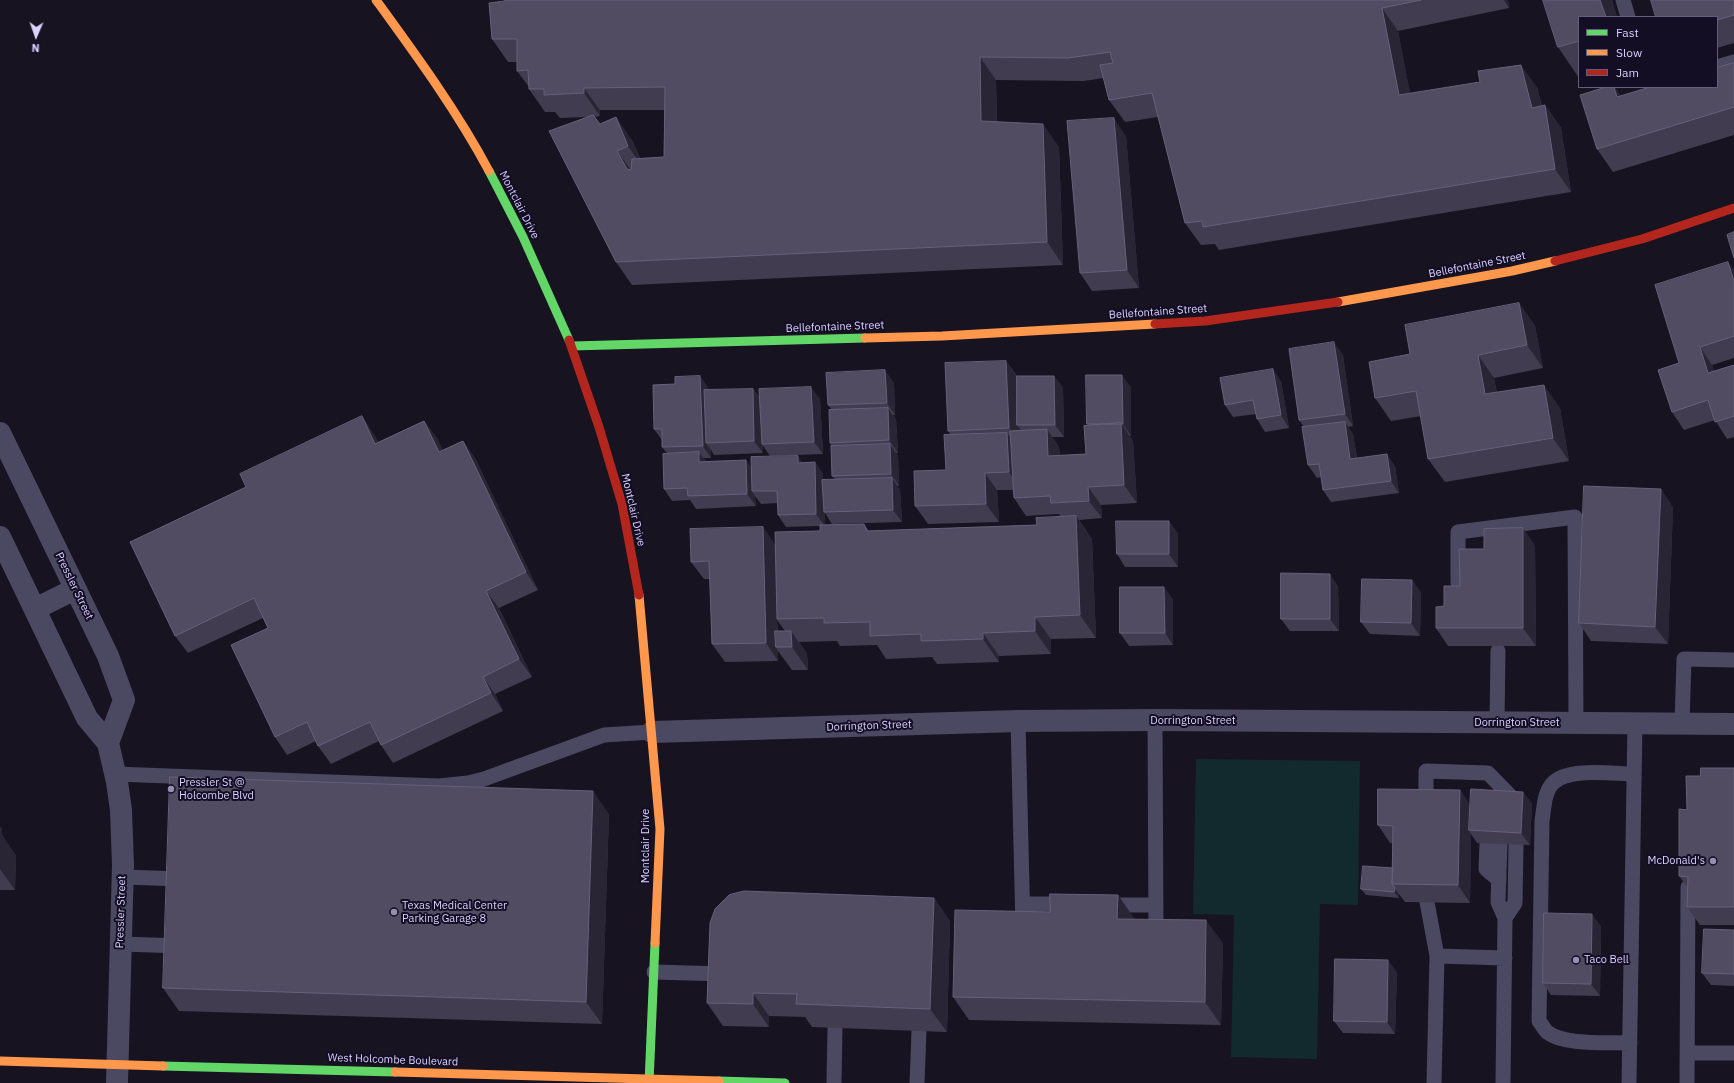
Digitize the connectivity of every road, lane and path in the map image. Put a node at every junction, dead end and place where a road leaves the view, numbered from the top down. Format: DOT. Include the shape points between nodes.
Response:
graph roads {
  1 [pos="376,0"];
  2 [pos="1623,0"];
  3 [pos="1628,16"];
  4 [pos="1734,62"];
  5 [pos="1718,68"];
  6 [pos="1734,208"];
  7 [pos="572,346"];
  8 [pos="0,433"];
  9 [pos="0,537"];
  10 [pos="1458,583"];
  11 [pos="75,589"];
  12 [pos="35,609"];
  13 [pos="1498,651"];
  14 [pos="1734,660"];
  15 [pos="1155,720"];
  16 [pos="1018,722"];
  17 [pos="1497,722"];
  18 [pos="1576,723"];
  19 [pos="1635,724"];
  20 [pos="1682,724"];
  21 [pos="1734,724"];
  22 [pos="652,732"];
  23 [pos="108,742"];
  24 [pos="1488,773"];
  25 [pos="115,774"];
  26 [pos="1634,774"];
  27 [pos="1488,795"];
  28 [pos="1510,800"];
  29 [pos="1426,808"];
  30 [pos="1494,843"];
  31 [pos="1516,845"];
  32 [pos="1688,870"];
  33 [pos="122,877"];
  34 [pos="184,879"];
  35 [pos="1427,902"];
  36 [pos="1023,904"];
  37 [pos="1156,905"];
  38 [pos="1505,918"];
  39 [pos="1023,928"];
  40 [pos="1156,932"];
  41 [pos="121,944"];
  42 [pos="182,946"];
  43 [pos="1437,956"];
  44 [pos="1505,958"];
  45 [pos="654,972"];
  46 [pos="725,974"];
  47 [pos="835,1028"];
  48 [pos="919,1031"];
  49 [pos="1630,1043"];
  50 [pos="1687,1053"];
  51 [pos="1734,1054"];
  52 [pos="0,1061"];
  53 [pos="117,1073"];
  54 [pos="650,1081"];
  55 [pos="785,1083"];
  56 [pos="834,1083"];
  57 [pos="917,1083"];
  58 [pos="1434,1083"];
  59 [pos="1503,1083"];
  60 [pos="1629,1083"];
  61 [pos="1687,1083"];
  1 -- 7 [label="street, Montclair Drive" via="470,136 523,237"];
  2 -- 3 [label="lane"];
  4 -- 5 [label="lane"];
  6 -- 7 [label="street, Bellefontaine Street" via="1635,241 1512,271 1359,299 1205,321 942,336"];
  7 -- 22 [label="street, Montclair Drive" via="622,504 640,602"];
  8 -- 11 [label="street, Pressler Street"];
  9 -- 12 [label="street, Pressler Street"];
  10 -- 18 [label="lane" via="1458,532 1575,517"];
  11 -- 12 [label="street"];
  11 -- 23 [label="street, Pressler Street" via="108,656 124,700"];
  12 -- 23 [label="street, Pressler Street" via="87,718"];
  13 -- 17 [label="lane"];
  14 -- 20 [label="lane" via="1684,659"];
  15 -- 16 [label="street, Dorrington Street"];
  15 -- 17 [label="street, Dorrington Street"];
  15 -- 37 [label="lane"];
  16 -- 22 [label="street, Dorrington Street"];
  16 -- 36 [label="lane"];
  17 -- 18 [label="street, Dorrington Street"];
  18 -- 19 [label="street, Dorrington Street"];
  19 -- 20 [label="street, Dorrington Street"];
  19 -- 26 [label="lane"];
  20 -- 21 [label="street, Dorrington Street"];
  22 -- 25 [label="lane" via="604,735 484,779 453,785"];
  22 -- 45 [label="street, Montclair Drive" via="660,829"];
  23 -- 25 [label="street, Pressler Street"];
  24 -- 27 [label="lane"];
  24 -- 28 [label="lane"];
  24 -- 29 [label="lane" via="1426,772"];
  25 -- 33 [label="street, Pressler Street" via="122,825"];
  26 -- 49 [label="lane"];
  26 -- 49 [label="lane" via="1562,776 1552,783 1549,790 1542,821 1539,1022 1546,1031 1573,1041"];
  30 -- 38 [label="lane" via="1499,880 1498,902"];
  31 -- 38 [label="lane" via="1515,903"];
  32 -- 50 [label="lane"];
  33 -- 34 [label="lane"];
  33 -- 41 [label="street, Pressler Street"];
  35 -- 43 [label="lane"];
  36 -- 37 [label="lane"];
  36 -- 39 [label="lane"];
  37 -- 40 [label="lane"];
  38 -- 44 [label="lane"];
  41 -- 42 [label="lane"];
  41 -- 53 [label="street, Pressler Street"];
  43 -- 44 [label="lane"];
  43 -- 58 [label="lane"];
  44 -- 59 [label="lane"];
  45 -- 46 [label="lane"];
  45 -- 54 [label="street, Montclair Drive"];
  47 -- 56 [label="lane"];
  48 -- 57 [label="lane"];
  49 -- 60 [label="lane"];
  50 -- 51 [label="lane"];
  50 -- 61 [label="lane"];
  52 -- 53 [label="street, West Holcombe Boulevard"];
  53 -- 54 [label="street, West Holcombe Boulevard"];
  54 -- 55 [label="street, West Holcombe Boulevard"];
}
